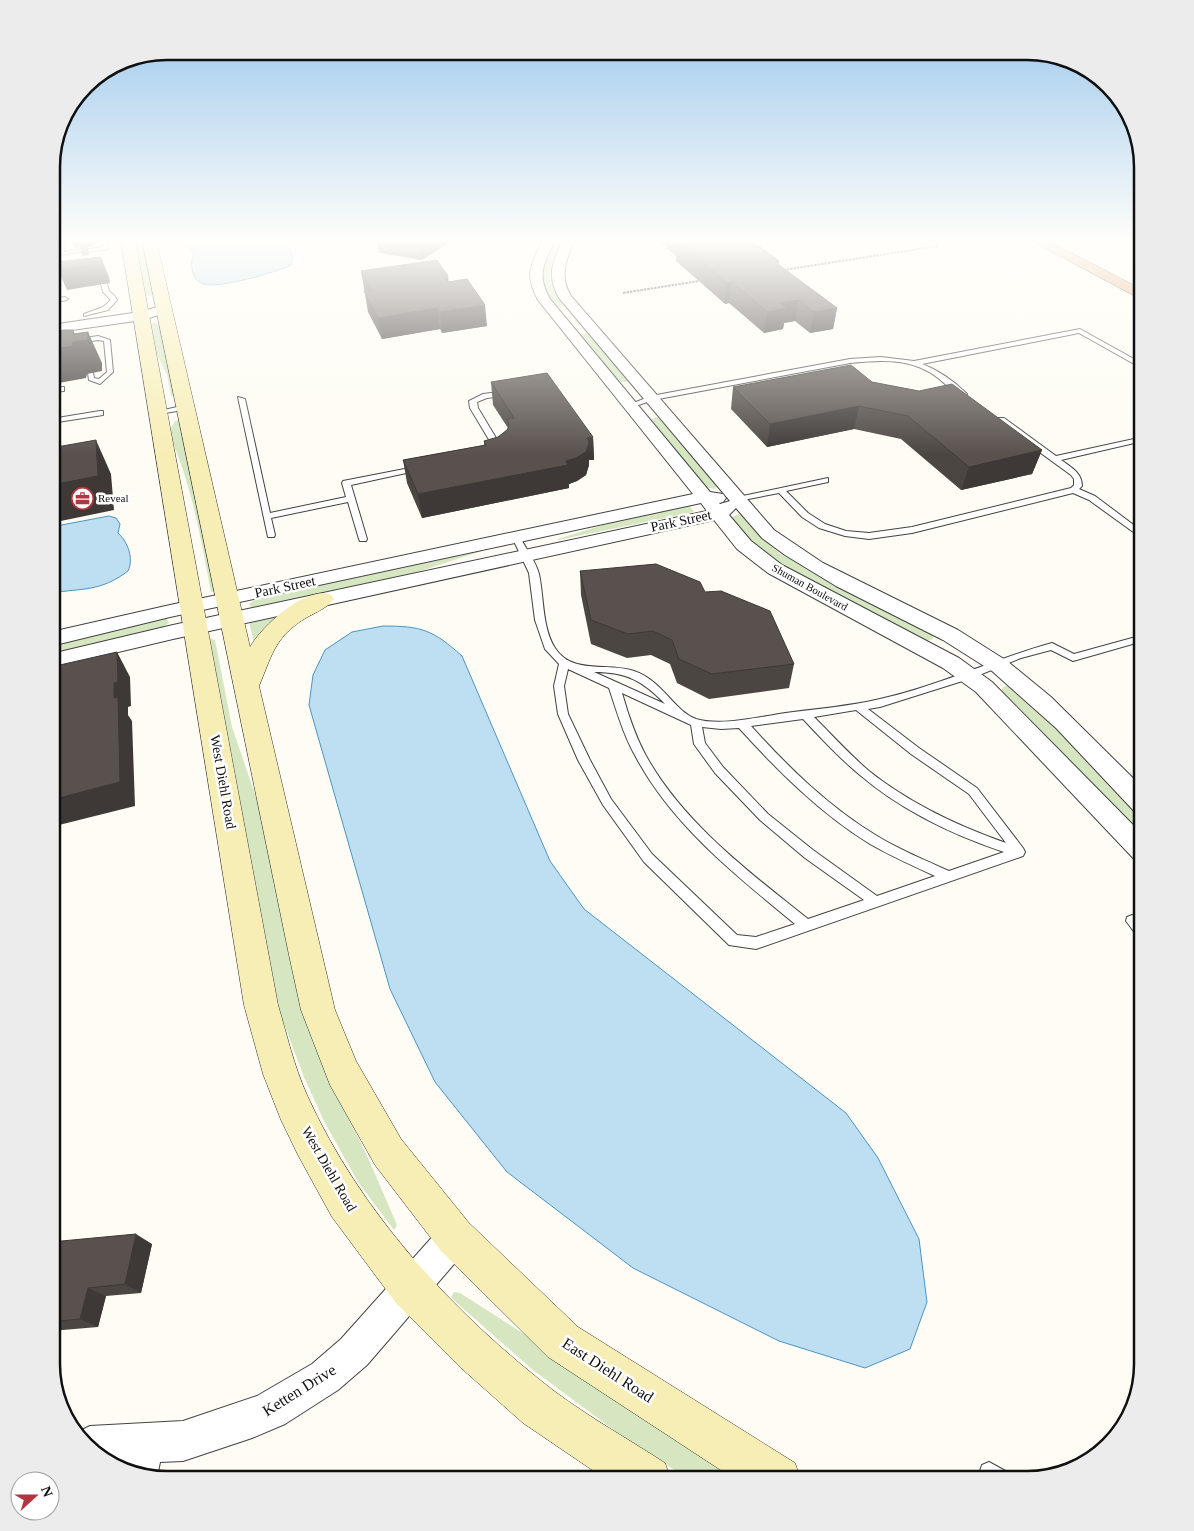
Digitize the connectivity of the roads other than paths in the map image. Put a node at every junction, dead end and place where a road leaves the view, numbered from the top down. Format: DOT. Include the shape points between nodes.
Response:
graph roads {
  1 [pos="98,311"];
  2 [pos="141,311"];
  3 [pos="156,311"];
  4 [pos="165,311"];
  5 [pos="553,311"];
  6 [pos="577,311"];
  7 [pos="142,316"];
  8 [pos="86,317"];
  9 [pos="60,327"];
  10 [pos="60,344"];
  11 [pos="109,346"];
  12 [pos="101,354"];
  13 [pos="1134,362"];
  14 [pos="914,363"];
  15 [pos="93,373"];
  16 [pos="520,391"];
  17 [pos="241,398"];
  18 [pos="651,398"];
  19 [pos="974,402"];
  20 [pos="630,406"];
  21 [pos="186,407"];
  22 [pos="100,412"];
  23 [pos="158,412"];
  24 [pos="997,418"];
  25 [pos="60,420"];
  26 [pos="1134,441"];
  27 [pos="488,455"];
  28 [pos="1055,460"];
  29 [pos="430,467"];
  30 [pos="825,480"];
  31 [pos="781,490"];
  32 [pos="1074,490"];
  33 [pos="704,497"];
  34 [pos="350,499"];
  35 [pos="738,499"];
  36 [pos="718,514"];
  37 [pos="267,516"];
  38 [pos="1134,529"];
  39 [pos="271,535"];
  40 [pos="516,537"];
  41 [pos="362,539"];
  42 [pos="526,554"];
  43 [pos="322,599"];
  44 [pos="230,609"];
  45 [pos="195,617"];
  46 [pos="60,638"];
  47 [pos="1134,641"];
  48 [pos="60,659"];
  49 [pos="564,663"];
  50 [pos="996,664"];
  51 [pos="578,669"];
  52 [pos="968,676"];
  53 [pos="247,685"];
  54 [pos="614,686"];
  55 [pos="858,706"];
  56 [pos="805,714"];
  57 [pos="680,716"];
  58 [pos="696,723"];
  59 [pos="742,724"];
  60 [pos="1134,795"];
  61 [pos="1134,843"];
  62 [pos="1019,852"];
  63 [pos="948,876"];
  64 [pos="875,901"];
  65 [pos="806,925"];
  66 [pos="455,1237"];
  67 [pos="411,1288"];
  68 [pos="102,1449"];
  69 [pos="141,1458"];
  70 [pos="635,1471"];
  71 [pos="764,1471"];
  1 -- 8 [label="lane"];
  2 -- 7 [label="street, West Diehl Road"];
  3 -- 7 [label="street"];
  4 -- 21 [label="street"];
  5 -- 20 [label="street, Shuman Boulevard"];
  6 -- 18 [label="street, Shuman Boulevard"];
  7 -- 8 [label="street"];
  7 -- 23 [label="street, West Diehl Road"];
  8 -- 9 [label="street"];
  10 -- 11 [label="lane" via="98,338 107,340"];
  11 -- 12 [label="lane"];
  11 -- 15 [label="lane" via="110,372 100,382 91,379"];
  13 -- 14 [label="lane" via="1080,331"];
  14 -- 18 [label="lane" via="861,360"];
  14 -- 19 [label="lane" via="931,370"];
  16 -- 27 [label="lane" via="473,401 495,443 496,450"];
  17 -- 37 [label="lane"];
  18 -- 20 [label="lane"];
  18 -- 35 [label="street, Shuman Boulevard"];
  20 -- 33 [label="street, Shuman Boulevard"];
  21 -- 23 [label="lane"];
  21 -- 44 [label="street"];
  22 -- 25 [label="lane"];
  23 -- 45 [label="street, West Diehl Road"];
  24 -- 28 [label="lane"];
  26 -- 28 [label="lane"];
  28 -- 32 [label="lane" via="1078,479"];
  29 -- 34 [label="lane" via="346,483"];
  30 -- 31 [label="lane"];
  31 -- 32 [label="lane" via="805,515 822,526 868,536 912,530"];
  31 -- 35 [label="lane"];
  32 -- 38 [label="lane" via="1092,498"];
  33 -- 35 [label="street, Park Street"];
  33 -- 36 [label="street, Shuman Boulevard"];
  33 -- 40 [label="street, Park Street"];
  34 -- 37 [label="lane"];
  34 -- 41 [label="lane"];
  35 -- 36 [label="street, Park Street"];
  35 -- 50 [label="street, Shuman Boulevard" via="768,534 785,548 945,632"];
  36 -- 42 [label="street, Park Street"];
  36 -- 52 [label="street, Shuman Boulevard" via="744,545 775,569 951,663"];
  37 -- 39 [label="lane"];
  40 -- 42 [label="lane"];
  40 -- 44 [label="street, Park Street"];
  42 -- 43 [label="street, Park Street"];
  42 -- 49 [label="lane" via="534,573 540,620 550,649"];
  43 -- 44 [label="street, Park Street"];
  43 -- 53 [label="street" via="290,616 272,632 257,655"];
  44 -- 45 [label="street, Park Street"];
  44 -- 53 [label="street"];
  45 -- 46 [label="street, Park Street"];
  45 -- 48 [label="street, Park Street"];
  45 -- 67 [label="street, West Diehl Road" via="261,1005 281,1074 311,1142 346,1203"];
  47 -- 50 [label="lane" via="1073,658 1052,646"];
  49 -- 51 [label="lane"];
  49 -- 65 [label="lane" via="559,686 563,714 607,802 648,858 734,941 756,943"];
  50 -- 52 [label="lane"];
  50 -- 60 [label="street, Shuman Boulevard" via="1044,704"];
  51 -- 54 [label="lane"];
  51 -- 57 [label="lane" via="605,668 640,675 658,689"];
  52 -- 55 [label="lane" via="880,703"];
  52 -- 61 [label="street, Shuman Boulevard" via="1003,705"];
  53 -- 66 [label="street" via="318,1010 343,1073 388,1152"];
  54 -- 57 [label="lane"];
  54 -- 65 [label="lane" via="628,730 647,767 682,814 749,878"];
  55 -- 56 [label="lane"];
  55 -- 62 [label="lane" via="973,791"];
  56 -- 59 [label="lane"];
  56 -- 62 [label="lane" via="844,755 874,780 928,814 988,842"];
  57 -- 58 [label="lane"];
  58 -- 59 [label="lane"];
  58 -- 64 [label="lane" via="700,744 719,770 764,817"];
  59 -- 63 [label="lane" via="816,799 864,834"];
  62 -- 63 [label="lane"];
  63 -- 64 [label="lane"];
  64 -- 65 [label="lane"];
  66 -- 67 [label="street, Ketten Drive"];
  66 -- 71 [label="street, East Diehl Road" via="563,1342"];
  67 -- 69 [label="street, Ketten Drive" via="354,1352 325,1377 252,1419"];
  67 -- 70 [label="street" via="475,1352 539,1407"];
  68 -- 69 [label="street, Ketten Drive"];
}
